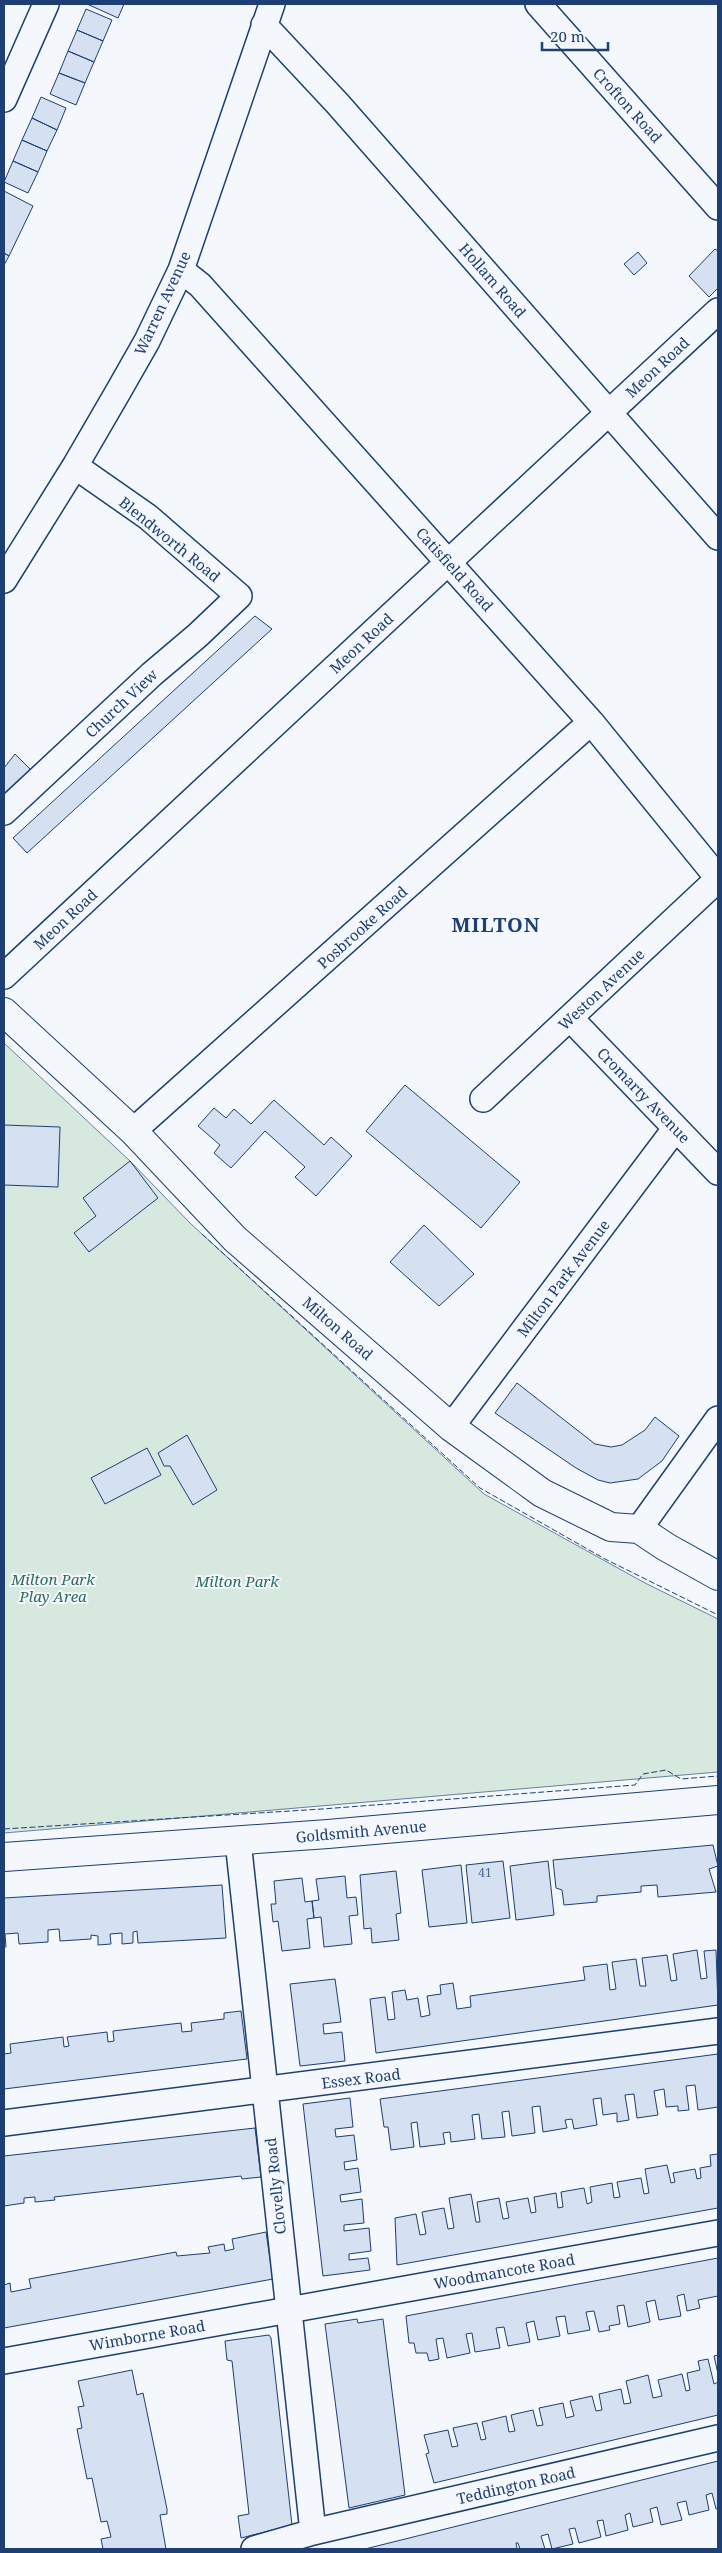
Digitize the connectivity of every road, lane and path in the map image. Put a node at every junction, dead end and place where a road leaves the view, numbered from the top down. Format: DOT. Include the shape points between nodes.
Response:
graph roads {
  1 [pos="46,4"];
  2 [pos="538,4"];
  3 [pos="268,14"];
  4 [pos="4,99"];
  5 [pos="718,207"];
  6 [pos="181,270"];
  7 [pos="718,311"];
  8 [pos="609,412"];
  9 [pos="75,466"];
  10 [pos="718,537"];
  11 [pos="449,562"];
  12 [pos="4,580"];
  13 [pos="239,596"];
  14 [pos="591,722"];
  15 [pos="4,812"];
  16 [pos="718,878"];
  17 [pos="4,976"];
  18 [pos="4,1012"];
  19 [pos="570,1018"];
  20 [pos="483,1098"];
  21 [pos="675,1129"];
  22 [pos="133,1131"];
  23 [pos="718,1172"];
  24 [pos="718,1419"];
  25 [pos="451,1427"];
  26 [pos="639,1529"];
  27 [pos="718,1576"];
  28 [pos="718,1800"];
  29 [pos="238,1841"];
  30 [pos="4,1857"];
  31 [pos="718,2031"];
  32 [pos="266,2090"];
  33 [pos="4,2123"];
  34 [pos="718,2233"];
  35 [pos="290,2308"];
  36 [pos="4,2361"];
  37 [pos="718,2438"];
  38 [pos="314,2532"];
  39 [pos="254,2549"];
  1 -- 4 [label="street"];
  2 -- 5 [label="street, Crofton Road"];
  3 -- 6 [label="street, Warren Avenue"];
  3 -- 8 [label="street, Hollam Road" via="337,103"];
  6 -- 9 [label="street, Warren Avenue" via="147,341"];
  6 -- 11 [label="street, Catisfield Road" via="200,285"];
  7 -- 8 [label="street, Meon Road"];
  8 -- 10 [label="street, Hollam Road"];
  8 -- 11 [label="street, Meon Road"];
  9 -- 12 [label="street, Warren Avenue"];
  9 -- 13 [label="street, Blendworth Road" via="148,517"];
  11 -- 14 [label="street, Catisfield Road"];
  11 -- 17 [label="street, Meon Road"];
  13 -- 15 [label="street, Church View"];
  14 -- 16 [label="street, Catisfield Road"];
  14 -- 22 [label="street, Posbrooke Road"];
  16 -- 19 [label="street, Weston Avenue"];
  18 -- 22 [label="main road, Milton Road"];
  19 -- 20 [label="street, Weston Avenue"];
  19 -- 21 [label="street, Cromarty Avenue"];
  21 -- 23 [label="street, Cromarty Avenue"];
  21 -- 25 [label="street, Milton Park Avenue"];
  22 -- 25 [label="main road, Milton Road" via="235,1239"];
  24 -- 26 [label="street"];
  25 -- 26 [label="main road, Milton Road" via="542,1493 611,1527"];
  26 -- 27 [label="main road, Milton Road"];
  28 -- 29 [label="main road, Goldsmith Avenue"];
  29 -- 30 [label="main road, Goldsmith Avenue"];
  29 -- 32 [label="street, Clovelly Road"];
  31 -- 32 [label="street, Essex Road"];
  32 -- 33 [label="street, Essex Road"];
  32 -- 35 [label="street, Clovelly Road" via="276,2204"];
  34 -- 35 [label="street, Woodmancote Road"];
  35 -- 36 [label="street, Wimborne Road"];
  35 -- 38 [label="street, Clovelly Road"];
  37 -- 38 [label="street, Teddington Road"];
  38 -- 39 [label="street, Teddington Road"];
}
